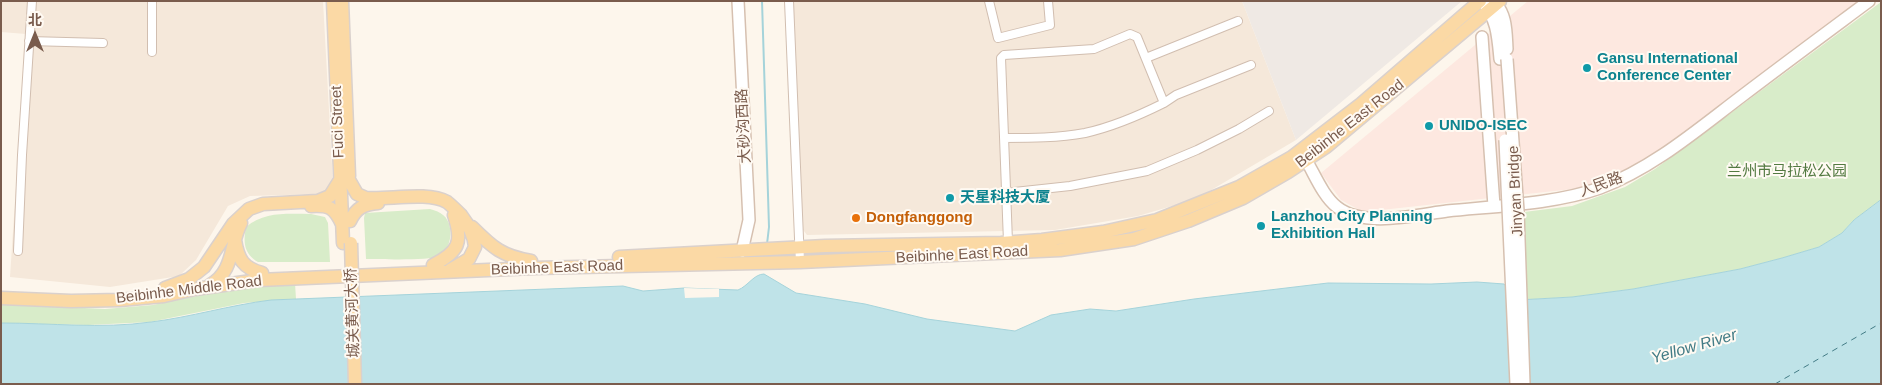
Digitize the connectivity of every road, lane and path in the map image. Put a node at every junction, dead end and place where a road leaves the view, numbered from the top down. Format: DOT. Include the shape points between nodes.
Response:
graph roads {
  1 [pos="32,1"];
  2 [pos="152,1"];
  3 [pos="327,1"];
  4 [pos="333,1"];
  5 [pos="342,1"];
  6 [pos="348,1"];
  7 [pos="738,1"];
  8 [pos="789,1"];
  9 [pos="989,1"];
  10 [pos="1048,1"];
  11 [pos="1869,1"];
  12 [pos="1490,3"];
  13 [pos="1238,21"];
  14 [pos="1459,36"];
  15 [pos="1482,37"];
  16 [pos="29,40"];
  17 [pos="339,40"];
  18 [pos="103,43"];
  19 [pos="152,52"];
  20 [pos="1146,58"];
  21 [pos="1504,59"];
  22 [pos="1251,65"];
  23 [pos="1164,103"];
  24 [pos="1269,111"];
  25 [pos="342,114"];
  26 [pos="1004,138"];
  27 [pos="1306,160"];
  28 [pos="345,180"];
  29 [pos="1005,193"];
  30 [pos="1494,206"];
  31 [pos="459,217"];
  32 [pos="346,223"];
  33 [pos="231,238"];
  34 [pos="1008,242"];
  35 [pos="347,243"];
  36 [pos="18,250"];
  37 [pos="749,254"];
  38 [pos="796,255"];
  39 [pos="472,261"];
  40 [pos="531,261"];
  41 [pos="438,269"];
  42 [pos="504,270"];
  43 [pos="262,272"];
  44 [pos="348,273"];
  45 [pos="226,275"];
  46 [pos="245,281"];
  47 [pos="165,288"];
  48 [pos="195,289"];
  49 [pos="1,291"];
  50 [pos="1,298"];
  51 [pos="349,384"];
  52 [pos="355,384"];
  53 [pos="1516,384"];
  54 [pos="1524,384"];
  1 -- 16 [label="street"];
  2 -- 19 [label="street"];
  3 -- 25 [label="main road" via="332,90"];
  4 -- 17 [label="main road, Fuci Street"];
  5 -- 17 [label="main road, Fuci Street"];
  6 -- 25 [label="main road" via="350,91"];
  7 -- 37 [label="street, 大砂沟西路"];
  8 -- 38 [label="street"];
  9 -- 10 [label="street" via="998,38 1050,25"];
  11 -- 30 [label="street, 人民路" via="1669,151 1624,178 1576,194"];
  12 -- 14 [label="main road, Beibinhe East Road"];
  12 -- 21 [label="street"];
  12 -- 34 [label="main road, Beibinhe East Road" via="1309,145 1239,187 1191,208 1131,227"];
  13 -- 20 [label="street"];
  14 -- 15 [label="street"];
  14 -- 27 [label="main road, Beibinhe East Road"];
  15 -- 21 [label="street"];
  15 -- 30 [label="street"];
  16 -- 18 [label="street"];
  16 -- 36 [label="street"];
  17 -- 25 [label="main road, Fuci Street"];
  20 -- 23 [label="street"];
  20 -- 26 [label="street" via="1138,37 1130,34 1094,49 1004,55 1001,58"];
  21 -- 53 [label="street, Jinyan Bridge, bridge"];
  21 -- 54 [label="street, Jinyan Bridge, bridge" via="1518,211"];
  22 -- 23 [label="street" via="1176,95"];
  23 -- 26 [label="street" via="1086,132 1045,138"];
  24 -- 29 [label="street" via="1197,150 1147,170 1070,186"];
  25 -- 28 [label="main road, Fuci Street"];
  26 -- 29 [label="street"];
  27 -- 30 [label="street, 人民路" via="1336,207 1362,218"];
  27 -- 38 [label="main road, Beibinhe East Road" via="1243,198 1188,222 1134,239 1060,250"];
  28 -- 31 [label="main road" via="357,194 373,199 434,198 446,201"];
  28 -- 32 [label="main road, Fuci Street"];
  28 -- 33 [label="main road" via="330,196 318,201 264,204 248,209 233,224"];
  29 -- 34 [label="street"];
  31 -- 32 [label="main road" via="431,203 373,203 354,212"];
  31 -- 39 [label="main road" via="475,241"];
  31 -- 40 [label="main road" via="500,252"];
  31 -- 41 [label="main road" via="458,245"];
  32 -- 33 [label="main road" via="332,209 324,206 268,208 248,215"];
  32 -- 35 [label="main road, Fuci Street"];
  33 -- 43 [label="main road" via="246,267"];
  33 -- 45 [label="main road"];
  33 -- 47 [label="main road" via="196,274"];
  34 -- 38 [label="main road, Beibinhe East Road" via="868,245"];
  35 -- 51 [label="main road, 城关黄河大桥"];
  35 -- 52 [label="main road, 城关黄河大桥, bridge"];
  37 -- 38 [label="main road, Beibinhe East Road"];
  37 -- 40 [label="main road, Beibinhe East Road"];
  37 -- 42 [label="main road, Beibinhe East Road"];
  39 -- 40 [label="main road, Beibinhe East Road"];
  39 -- 41 [label="main road, Beibinhe East Road" via="456,268"];
  39 -- 42 [label="main road"];
  41 -- 42 [label="main road, Beibinhe East Road"];
  41 -- 44 [label="main road, Beibinhe East Road"];
  43 -- 44 [label="main road, Beibinhe Middle Road"];
  43 -- 45 [label="main road, Beibinhe Middle Road"];
  44 -- 46 [label="main road, Beibinhe Middle Road"];
  45 -- 46 [label="main road"];
  45 -- 47 [label="main road, Beibinhe Middle Road"];
  45 -- 48 [label="main road" via="208,287"];
  46 -- 48 [label="main road, Beibinhe Middle Road"];
  47 -- 49 [label="main road, Beibinhe Middle Road" via="120,294 71,295"];
  48 -- 50 [label="main road, Beibinhe Middle Road" via="120,300 71,302"];
}
